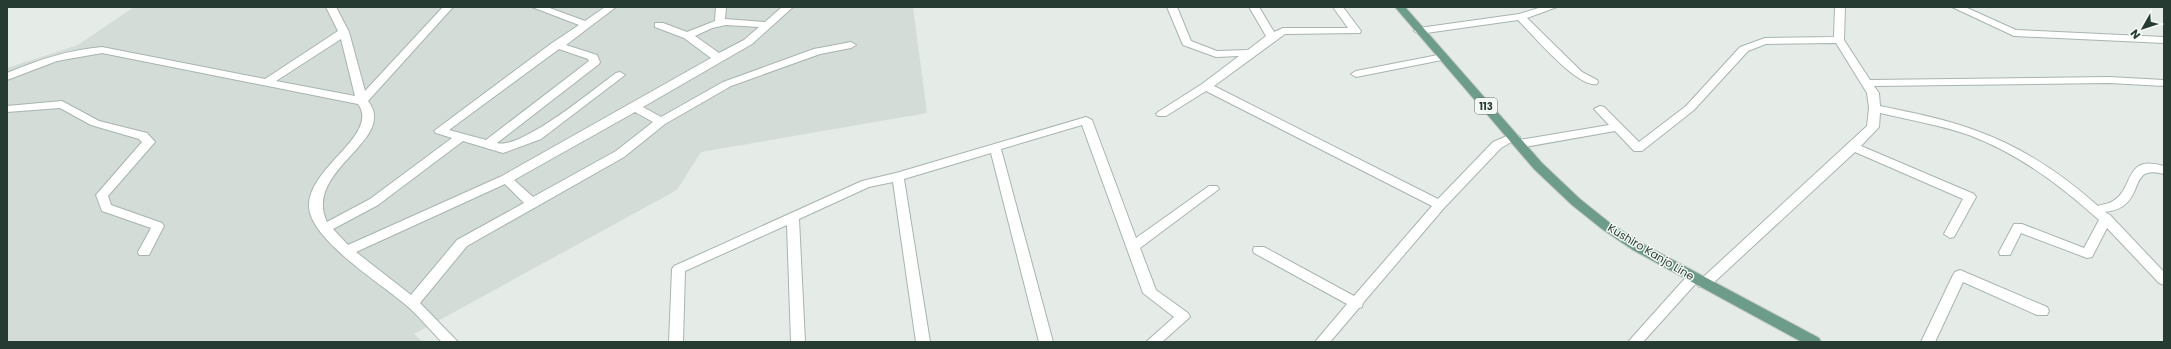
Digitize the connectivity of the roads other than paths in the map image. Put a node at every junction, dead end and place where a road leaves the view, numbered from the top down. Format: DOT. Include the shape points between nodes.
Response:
graph roads {
  1 [pos="331,7"];
  2 [pos="448,7"];
  3 [pos="537,7"];
  4 [pos="611,7"];
  5 [pos="721,7"];
  6 [pos="788,7"];
  7 [pos="1172,7"];
  8 [pos="1254,7"];
  9 [pos="1338,7"];
  10 [pos="1400,7"];
  11 [pos="1552,7"];
  12 [pos="1840,7"];
  13 [pos="1957,7"];
  14 [pos="1520,17"];
  15 [pos="720,21"];
  16 [pos="585,24"];
  17 [pos="660,25"];
  18 [pos="766,25"];
  19 [pos="1419,31"];
  20 [pos="344,32"];
  21 [pos="688,36"];
  22 [pos="1272,37"];
  23 [pos="1839,40"];
  24 [pos="2164,40"];
  25 [pos="556,45"];
  26 [pos="852,45"];
  27 [pos="1251,53"];
  28 [pos="1443,57"];
  29 [pos="718,58"];
  30 [pos="1356,74"];
  31 [pos="620,75"];
  32 [pos="7,77"];
  33 [pos="1593,82"];
  34 [pos="266,83"];
  35 [pos="1867,83"];
  36 [pos="2164,83"];
  37 [pos="1206,86"];
  38 [pos="362,101"];
  39 [pos="635,107"];
  40 [pos="1875,108"];
  41 [pos="7,109"];
  42 [pos="1600,110"];
  43 [pos="1162,114"];
  44 [pos="661,122"];
  45 [pos="1617,127"];
  46 [pos="461,137"];
  47 [pos="1516,141"];
  48 [pos="487,145"];
  49 [pos="994,147"];
  50 [pos="1853,148"];
  51 [pos="2164,170"];
  52 [pos="898,177"];
  53 [pos="506,179"];
  54 [pos="1213,188"];
  55 [pos="532,203"];
  56 [pos="1440,205"];
  57 [pos="2101,214"];
  58 [pos="793,216"];
  59 [pos="325,228"];
  60 [pos="1950,234"];
  61 [pos="1132,247"];
  62 [pos="1259,250"];
  63 [pos="347,251"];
  64 [pos="144,252"];
  65 [pos="2005,252"];
  66 [pos="2164,280"];
  67 [pos="1699,281"];
  68 [pos="412,303"];
  69 [pos="1357,304"];
  70 [pos="2042,310"];
  71 [pos="1811,341"];
  72 [pos="451,342"];
  73 [pos="676,342"];
  74 [pos="798,342"];
  75 [pos="923,342"];
  76 [pos="1046,342"];
  77 [pos="1153,342"];
  78 [pos="1322,342"];
  79 [pos="1635,342"];
  80 [pos="1928,342"];
  1 -- 20 [label="street"];
  2 -- 38 [label="street"];
  3 -- 16 [label="street"];
  4 -- 16 [label="street"];
  5 -- 15 [label="street"];
  6 -- 18 [label="street"];
  7 -- 27 [label="street" via="1187,43 1216,54"];
  8 -- 22 [label="street"];
  9 -- 22 [label="street" via="1356,31 1283,32"];
  10 -- 19 [label="main road, Kushiro Kanjo Line / 113"];
  11 -- 14 [label="street"];
  12 -- 23 [label="street"];
  13 -- 24 [label="street" via="2014,33"];
  14 -- 19 [label="street"];
  14 -- 33 [label="street" via="1578,74"];
  15 -- 18 [label="street"];
  15 -- 21 [label="street" via="704,26"];
  16 -- 25 [label="street"];
  17 -- 21 [label="street"];
  18 -- 29 [label="street" via="748,42"];
  19 -- 28 [label="main road, Kushiro Kanjo Line / 113"];
  20 -- 34 [label="street"];
  20 -- 38 [label="street"];
  21 -- 29 [label="street"];
  22 -- 27 [label="street"];
  23 -- 35 [label="street"];
  23 -- 45 [label="street" via="1765,41 1744,49 1690,108 1638,148"];
  25 -- 46 [label="street" via="440,131"];
  25 -- 48 [label="street" via="593,57 595,62"];
  26 -- 44 [label="street" via="818,51 727,84"];
  27 -- 37 [label="street"];
  28 -- 30 [label="street"];
  28 -- 47 [label="main road, Kushiro Kanjo Line / 113"];
  29 -- 39 [label="street"];
  31 -- 48 [label="street" via="537,136 503,149"];
  32 -- 34 [label="street" via="41,62 74,52 102,50"];
  34 -- 38 [label="street"];
  35 -- 36 [label="street" via="2108,80"];
  35 -- 40 [label="street" via="1873,93"];
  37 -- 43 [label="street"];
  37 -- 56 [label="street"];
  38 -- 59 [label="street" via="369,111 369,121 360,138 317,190 316,212"];
  39 -- 44 [label="street"];
  39 -- 53 [label="street"];
  40 -- 50 [label="street" via="1873,127"];
  40 -- 57 [label="street" via="1987,138 2051,173"];
  41 -- 64 [label="street" via="62,104 95,123 143,136 149,142 102,195 106,208 158,226"];
  42 -- 45 [label="street"];
  44 -- 55 [label="street" via="620,154"];
  45 -- 47 [label="street"];
  46 -- 48 [label="street"];
  46 -- 59 [label="street" via="374,202"];
  47 -- 56 [label="street" via="1498,145"];
  47 -- 67 [label="main road, Kushiro Kanjo Line / 113" via="1576,202 1606,226"];
  49 -- 52 [label="street"];
  49 -- 61 [label="street" via="1086,120"];
  49 -- 76 [label="street"];
  50 -- 60 [label="street" via="1970,197"];
  50 -- 67 [label="street"];
  51 -- 57 [label="street" via="2156,166 2146,167 2137,174 2119,203"];
  52 -- 58 [label="street" via="866,184"];
  52 -- 75 [label="street"];
  53 -- 55 [label="street"];
  53 -- 63 [label="street"];
  54 -- 61 [label="street"];
  55 -- 68 [label="street" via="462,243"];
  56 -- 69 [label="street"];
  57 -- 65 [label="street" via="2087,254 2018,227"];
  57 -- 66 [label="street"];
  58 -- 73 [label="street" via="679,269"];
  58 -- 74 [label="street"];
  59 -- 63 [label="street"];
  61 -- 77 [label="street" via="1150,293 1183,317"];
  62 -- 69 [label="street"];
  63 -- 68 [label="street"];
  67 -- 71 [label="main road, Kushiro Kanjo Line / 113"];
  67 -- 79 [label="street"];
  68 -- 72 [label="street"];
  69 -- 78 [label="street"];
  70 -- 80 [label="street" via="1960,275"];
}
